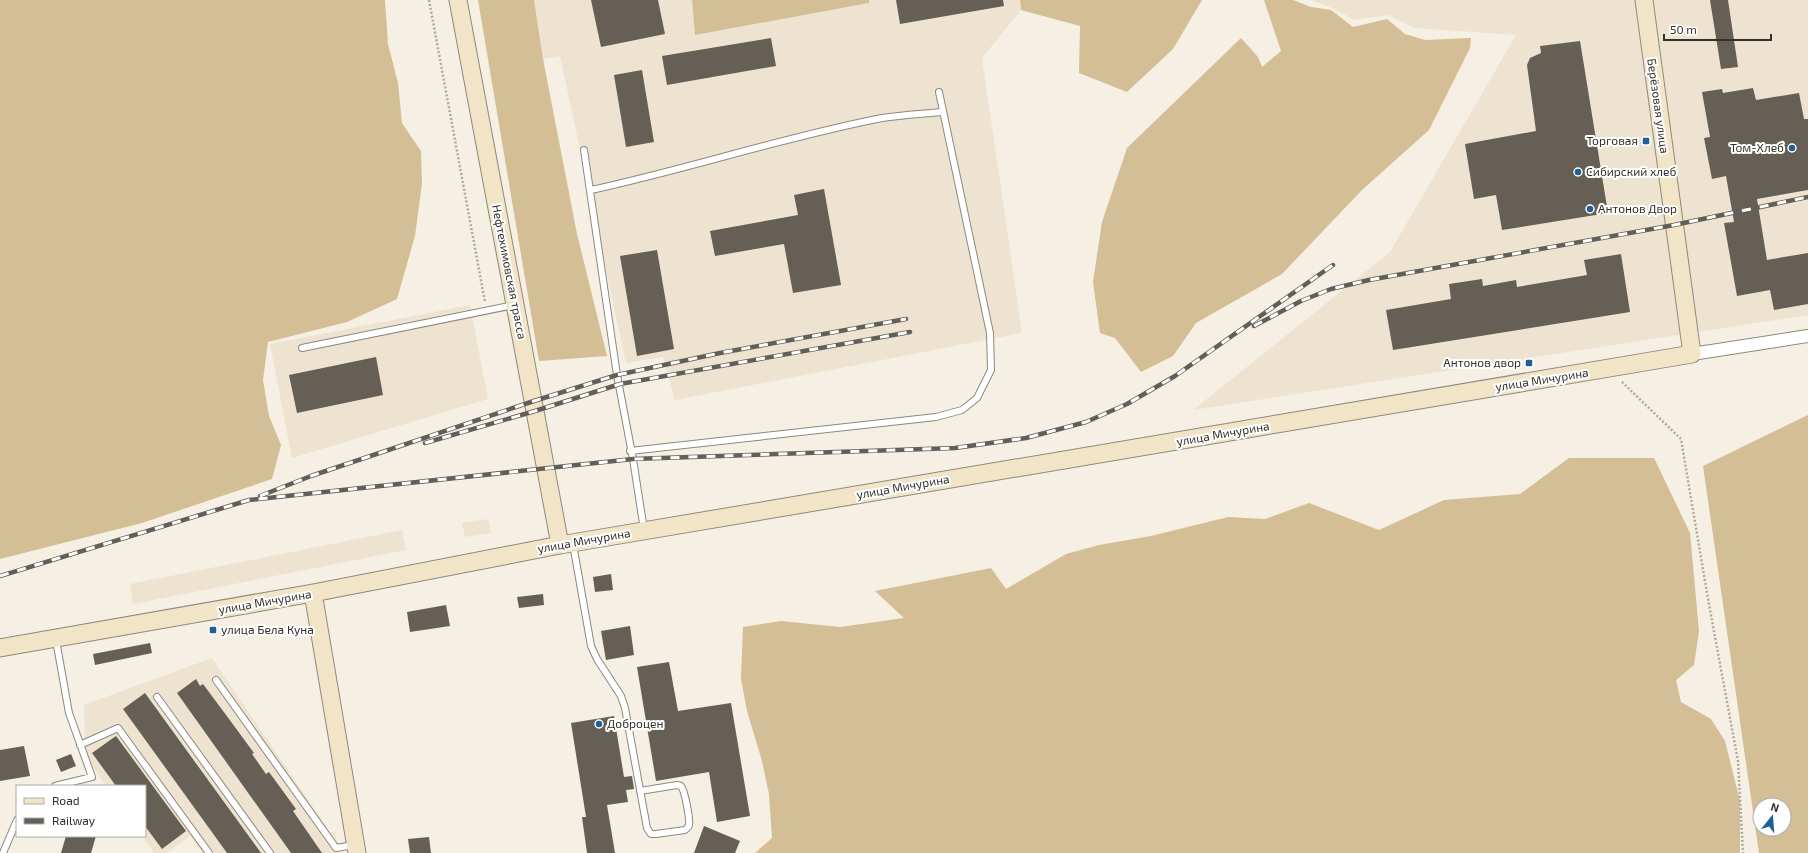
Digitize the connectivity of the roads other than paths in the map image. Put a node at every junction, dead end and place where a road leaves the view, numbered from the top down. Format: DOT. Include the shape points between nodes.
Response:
graph roads {
  1 [pos="458,0"];
  2 [pos="1644,0"];
  3 [pos="939,92"];
  4 [pos="942,112"];
  5 [pos="584,150"];
  6 [pos="591,190"];
  7 [pos="516,305"];
  8 [pos="1808,336"];
  9 [pos="302,348"];
  10 [pos="1692,354"];
  11 [pos="630,451"];
  12 [pos="644,531"];
  13 [pos="566,544"];
  14 [pos="313,593"];
  15 [pos="56,638"];
  16 [pos="0,648"];
  17 [pos="216,680"];
  18 [pos="157,697"];
  19 [pos="80,745"];
  20 [pos="59,785"];
  21 [pos="640,791"];
  22 [pos="16,822"];
  23 [pos="356,849"];
  24 [pos="3,853"];
  25 [pos="209,853"];
  26 [pos="270,853"];
  1 -- 7 [label="street, Нефтехимовская трасса"];
  2 -- 10 [label="street, Берёзовая улица"];
  3 -- 4 [label="lane"];
  4 -- 6 [label="lane" via="883,118 764,145 651,177"];
  4 -- 11 [label="lane" via="990,333 991,370 977,398 962,410 936,417"];
  5 -- 6 [label="lane"];
  6 -- 11 [label="lane"];
  7 -- 9 [label="lane"];
  7 -- 13 [label="street, Нефтехимовская трасса"];
  8 -- 10 [label="street, улица Мичурина"];
  10 -- 12 [label="street, улица Мичурина"];
  11 -- 12 [label="lane"];
  12 -- 13 [label="street, улица Мичурина"];
  13 -- 14 [label="street, улица Мичурина"];
  13 -- 21 [label="lane" via="593,653 625,708"];
  14 -- 15 [label="street, улица Мичурина"];
  14 -- 23 [label="street"];
  15 -- 16 [label="street, улица Мичурина"];
  15 -- 19 [label="lane" via="69,713"];
  17 -- 23 [label="lane" via="336,848"];
  18 -- 26 [label="lane"];
  19 -- 20 [label="lane" via="92,778"];
  19 -- 25 [label="lane" via="118,728"];
  21 -- 21 [label="lane" via="647,828 651,834 687,828 689,821 681,786"];
  22 -- 24 [label="lane"];
}
